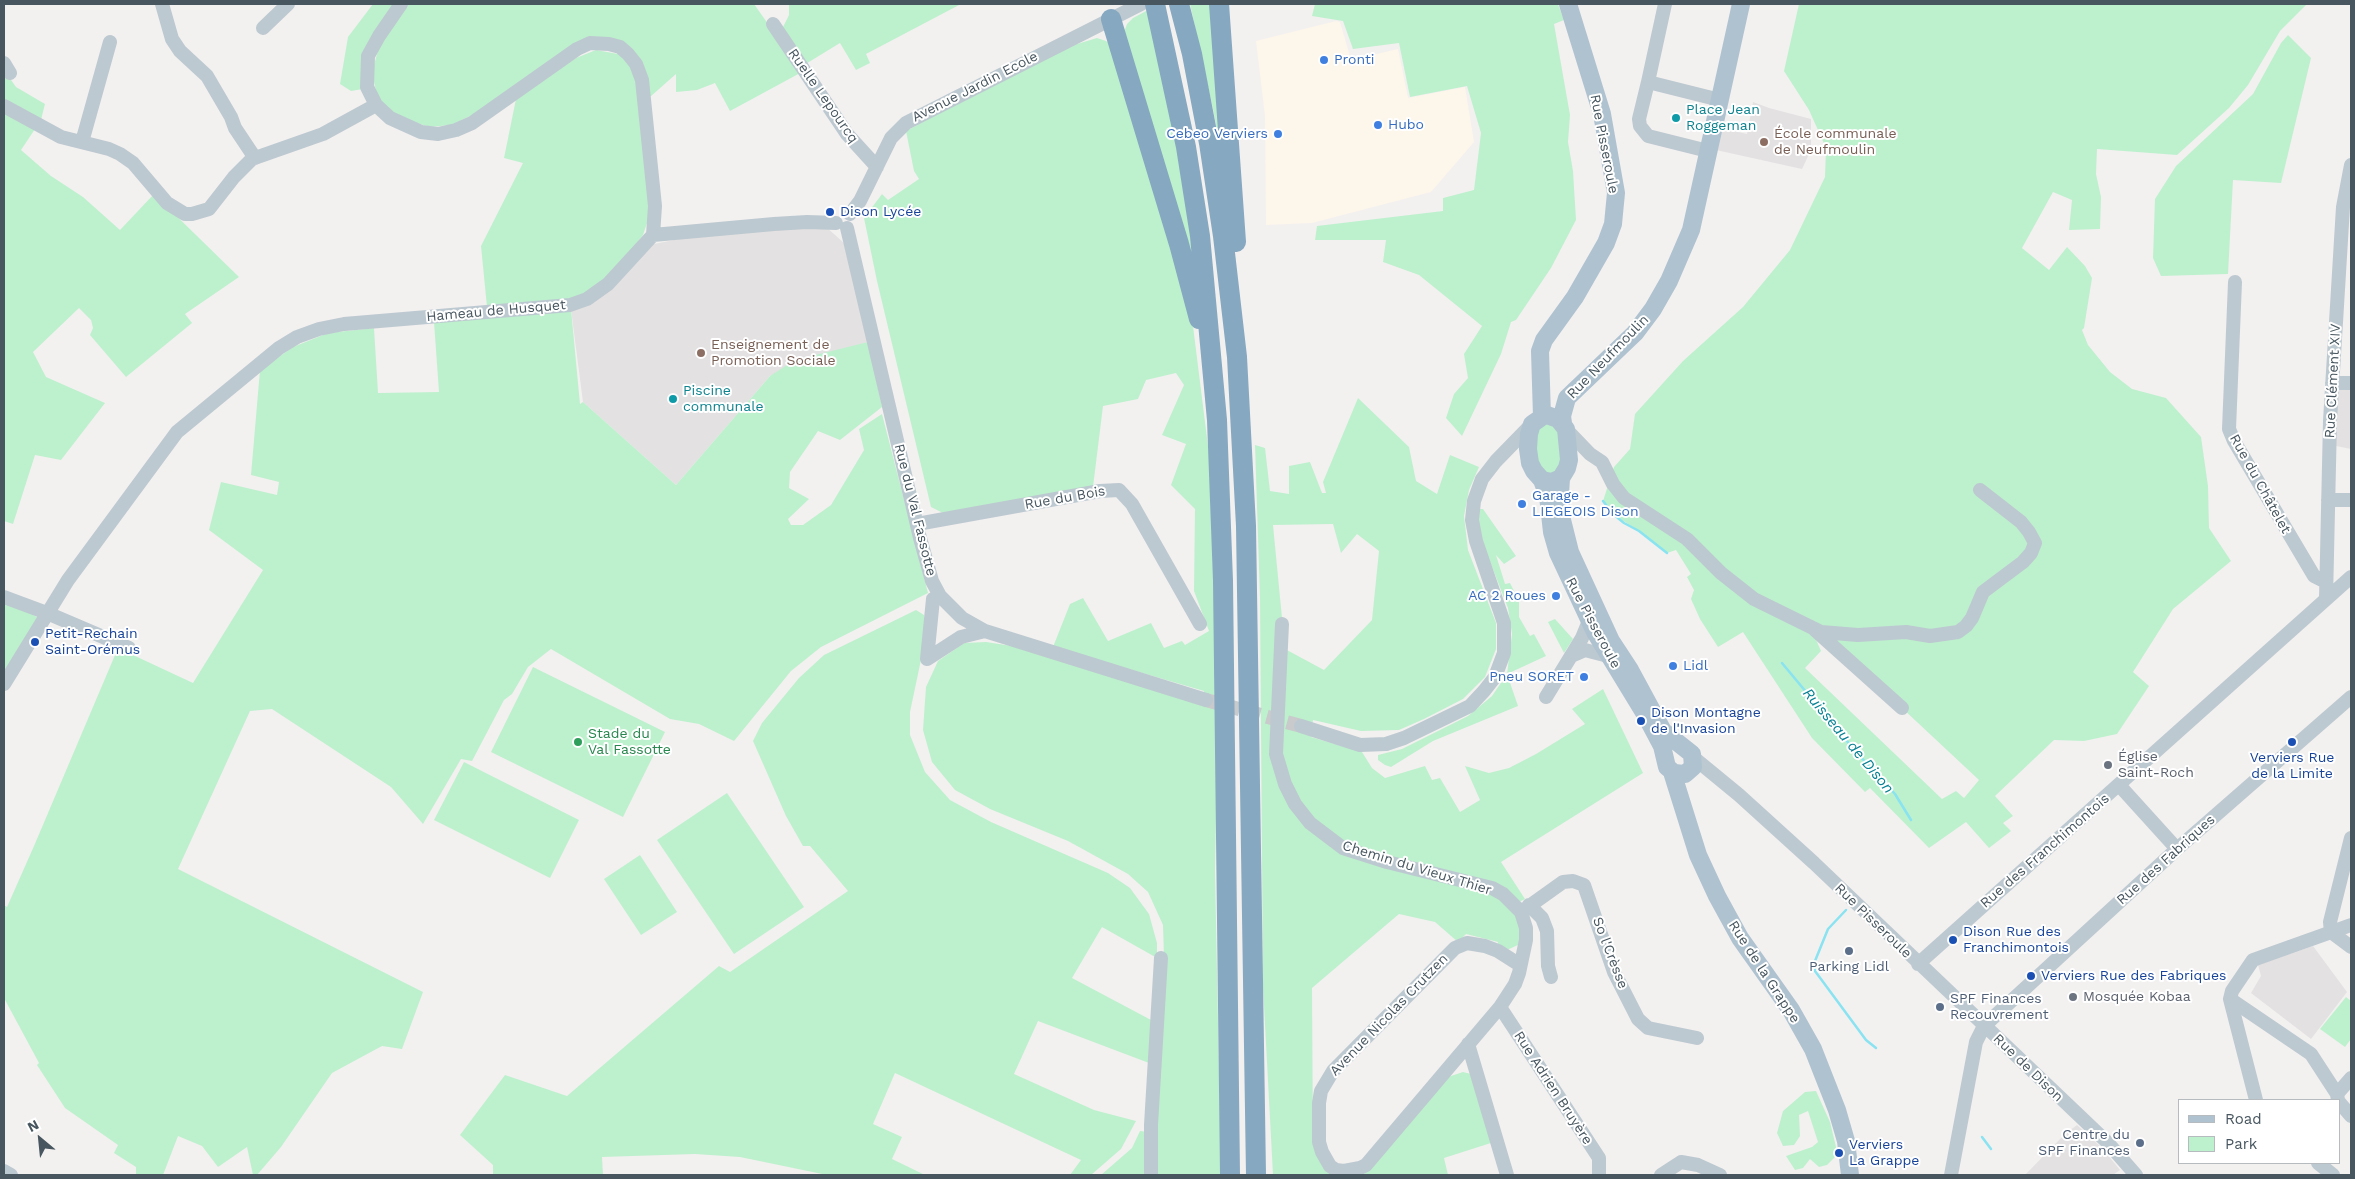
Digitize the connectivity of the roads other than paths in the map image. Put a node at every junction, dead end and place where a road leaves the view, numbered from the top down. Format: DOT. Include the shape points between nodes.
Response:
graph roads {
  1 [pos="162,4"];
  2 [pos="288,4"];
  3 [pos="402,4"];
  4 [pos="1141,4"];
  5 [pos="1155,4"];
  6 [pos="1180,4"];
  7 [pos="1219,4"];
  8 [pos="1568,4"];
  9 [pos="1665,4"];
  10 [pos="1741,4"];
  11 [pos="1119,15"];
  12 [pos="773,24"];
  13 [pos="263,28"];
  14 [pos="110,42"];
  15 [pos="1648,82"];
  16 [pos="1720,100"];
  17 [pos="376,105"];
  18 [pos="4,106"];
  19 [pos="82,142"];
  20 [pos="1708,151"];
  21 [pos="255,158"];
  22 [pos="2351,164"];
  23 [pos="877,166"];
  24 [pos="840,222"];
  25 [pos="653,235"];
  26 [pos="2236,282"];
  27 [pos="1236,357"];
  28 [pos="2332,383"];
  29 [pos="2351,383"];
  30 [pos="1214,387"];
  31 [pos="1537,420"];
  32 [pos="1565,426"];
  33 [pos="1590,454"];
  34 [pos="1496,461"];
  35 [pos="1530,463"];
  36 [pos="1564,473"];
  37 [pos="1542,480"];
  38 [pos="1980,490"];
  39 [pos="2328,500"];
  40 [pos="2351,500"];
  41 [pos="917,524"];
  42 [pos="2351,577"];
  43 [pos="2326,582"];
  44 [pos="4,597"];
  45 [pos="2326,599"];
  46 [pos="933,600"];
  47 [pos="46,612"];
  48 [pos="1589,621"];
  49 [pos="1200,624"];
  50 [pos="1282,624"];
  51 [pos="1810,626"];
  52 [pos="985,631"];
  53 [pos="129,648"];
  54 [pos="1571,656"];
  55 [pos="1608,656"];
  56 [pos="4,684"];
  57 [pos="1546,697"];
  58 [pos="2351,697"];
  59 [pos="1206,700"];
  60 [pos="1902,708"];
  61 [pos="1301,726"];
  62 [pos="1681,762"];
  63 [pos="2119,785"];
  64 [pos="2351,838"];
  65 [pos="2177,849"];
  66 [pos="1525,909"];
  67 [pos="2351,925"];
  68 [pos="2326,934"];
  69 [pos="2351,947"];
  70 [pos="1161,958"];
  71 [pos="1918,964"];
  72 [pos="1520,965"];
  73 [pos="1551,977"];
  74 [pos="2230,999"];
  75 [pos="1500,1007"];
  76 [pos="1984,1026"];
  77 [pos="1698,1038"];
  78 [pos="1468,1044"];
  79 [pos="1824,1078"];
  80 [pos="2351,1078"];
  81 [pos="2256,1099"];
  82 [pos="2338,1099"];
  83 [pos="2340,1102"];
  84 [pos="2351,1116"];
  85 [pos="1256,1117"];
  86 [pos="2319,1164"];
  87 [pos="4,1171"];
  88 [pos="1599,1173"];
  89 [pos="11,1175"];
  90 [pos="1151,1175"];
  91 [pos="1230,1175"];
  92 [pos="1256,1175"];
  93 [pos="1261,1175"];
  94 [pos="1507,1175"];
  95 [pos="1661,1175"];
  96 [pos="1720,1175"];
  97 [pos="1850,1175"];
  98 [pos="1859,1175"];
  99 [pos="1951,1175"];
  100 [pos="2136,1175"];
  101 [pos="2333,1175"];
  1 -- 21 [label="street" via="172,38 180,51 207,76 234,128"];
  2 -- 13 [label="street"];
  3 -- 17 [label="street" via="368,56 367,88"];
  4 -- 11 [label="street, Avenue Jardin Ecole"];
  5 -- 30 [label="highway" via="1186,147 1197,218"];
  6 -- 27 [label="highway" via="1209,142 1224,236"];
  7 -- 27 [label="highway" via="1237,248"];
  8 -- 31 [label="main road, Rue Pisseroule" via="1602,114 1616,192 1613,224 1606,244 1540,351"];
  9 -- 15 [label="street"];
  10 -- 16 [label="main road"];
  11 -- 23 [label="street, Avenue Jardin Ecole" via="906,123 891,138"];
  11 -- 30 [label="highway"];
  12 -- 23 [label="street, Ruelle Lepourcq" via="847,134"];
  14 -- 19 [label="street"];
  15 -- 16 [label="street"];
  15 -- 20 [label="street" via="1639,119 1644,133"];
  16 -- 20 [label="main road"];
  17 -- 21 [label="street" via="323,134"];
  17 -- 25 [label="street" via="390,118 421,132 438,134 456,130 577,49 600,42 620,47 636,64 642,80 656,206"];
  18 -- 19 [label="street" via="61,138"];
  19 -- 21 [label="street" via="109,149 133,163 167,203 185,214 209,209 234,177"];
  20 -- 32 [label="main road, Rue Neufmoulin" via="1691,230 1669,281 1635,333 1567,398 1562,416"];
  22 -- 28 [label="street, Rue Clément XIV" via="2343,207"];
  23 -- 24 [label="street, Avenue Jardin Ecole" via="850,214 853,221"];
  24 -- 25 [label="street"];
  24 -- 41 [label="street, Rue du Val Fassotte"];
  25 -- 47 [label="street, Hameau de Husquet" via="608,284 587,299 570,305 344,324 297,337 252,369 177,432"];
  26 -- 43 [label="street, Rue du Châtelet" via="2230,429 2314,576"];
  27 -- 85 [label="highway" via="1246,526"];
  28 -- 29 [label="street"];
  28 -- 39 [label="street, Rue Clément XIV"];
  30 -- 91 [label="highway" via="1223,581"];
  31 -- 32 [label="main road" via="1553,416"];
  31 -- 34 [label="street"];
  31 -- 35 [label="main road, Rue Pisseroule" via="1528,440"];
  32 -- 33 [label="street"];
  32 -- 36 [label="main road, Rue Pisseroule" via="1569,450"];
  33 -- 36 [label="street" via="1581,457"];
  33 -- 51 [label="street" via="1602,462 1624,498 1687,539 1742,590"];
  34 -- 35 [label="street" via="1517,455"];
  34 -- 61 [label="street" via="1482,479 1472,520 1504,623 1504,653 1495,677 1470,706 1386,744 1360,745"];
  35 -- 37 [label="main road, Rue Pisseroule"];
  36 -- 37 [label="main road" via="1552,482"];
  36 -- 62 [label="main road, Rue Pisseroule" via="1560,495 1563,529 1581,576 1611,641"];
  37 -- 48 [label="main road, Rue Pisseroule" via="1558,553"];
  38 -- 51 [label="street" via="2021,522 2035,543 2023,562 1983,592 1972,618 1958,632 1930,636 1906,632 1858,635 1821,632"];
  39 -- 40 [label="street"];
  39 -- 43 [label="street, Rue Clément XIV"];
  41 -- 49 [label="street, Rue du Bois" via="1119,490 1132,504"];
  41 -- 52 [label="street, Rue du Val Fassotte" via="932,581 940,596 962,618"];
  42 -- 45 [label="street, Rue des Franchimontois"];
  43 -- 45 [label="street, Rue Clément XIV"];
  44 -- 47 [label="street"];
  45 -- 63 [label="street, Rue des Franchimontois"];
  46 -- 52 [label="street" via="927,659 961,637"];
  47 -- 53 [label="street"];
  47 -- 56 [label="street, Hameau de Husquet"];
  48 -- 54 [label="street"];
  48 -- 55 [label="main road, Rue Pisseroule"];
  50 -- 66 [label="street, Chemin du Vieux Thier" via="1276,754 1285,784 1310,823 1343,848 1492,888"];
  51 -- 60 [label="street"];
  52 -- 59 [label="street, Rue du Val Fassotte"];
  54 -- 55 [label="street" via="1585,650"];
  54 -- 57 [label="street"];
  55 -- 62 [label="main road, Rue Pisseroule"];
  58 -- 65 [label="street, Rue des Fabriques"];
  62 -- 71 [label="street, Rue Pisseroule" via="1739,795"];
  62 -- 79 [label="main road, Rue de la Grappe" via="1704,866 1733,926 1813,1049"];
  63 -- 65 [label="street"];
  63 -- 71 [label="street, Rue des Franchimontois"];
  64 -- 68 [label="street"];
  65 -- 76 [label="street, Rue des Fabriques"];
  66 -- 72 [label="street" via="1526,940"];
  66 -- 73 [label="street" via="1542,918"];
  66 -- 77 [label="street, So l'Crèsse" via="1568,880 1584,885 1614,972 1638,1019 1648,1028"];
  67 -- 68 [label="street"];
  68 -- 69 [label="street"];
  68 -- 74 [label="street" via="2253,960"];
  70 -- 90 [label="street"];
  71 -- 76 [label="street, Rue de Dison"];
  72 -- 75 [label="street" via="1515,984"];
  72 -- 78 [label="street, Avenue Nicolas Crutzen" via="1498,951 1475,944 1460,945 1451,951 1326,1081 1319,1103 1319,1142 1326,1160 1336,1170 1352,1170 1366,1165"];
  74 -- 81 [label="street"];
  74 -- 82 [label="street" via="2311,1054"];
  75 -- 78 [label="street"];
  75 -- 88 [label="street, Rue Adrien Bruyère" via="1599,1158"];
  76 -- 99 [label="street" via="1976,1042"];
  76 -- 100 [label="street, Rue de Dison" via="2108,1143"];
  78 -- 94 [label="street"];
  79 -- 97 [label="main road, Rue de la Grappe" via="1840,1121"];
  79 -- 98 [label="main road, Rue de la Grappe" via="1845,1113"];
  80 -- 82 [label="street"];
  83 -- 84 [label="street"];
  85 -- 92 [label="highway"];
  85 -- 93 [label="highway"];
  86 -- 101 [label="street"];
  87 -- 89 [label="street"];
  95 -- 96 [label="street" via="1681,1162 1698,1165"];
}
